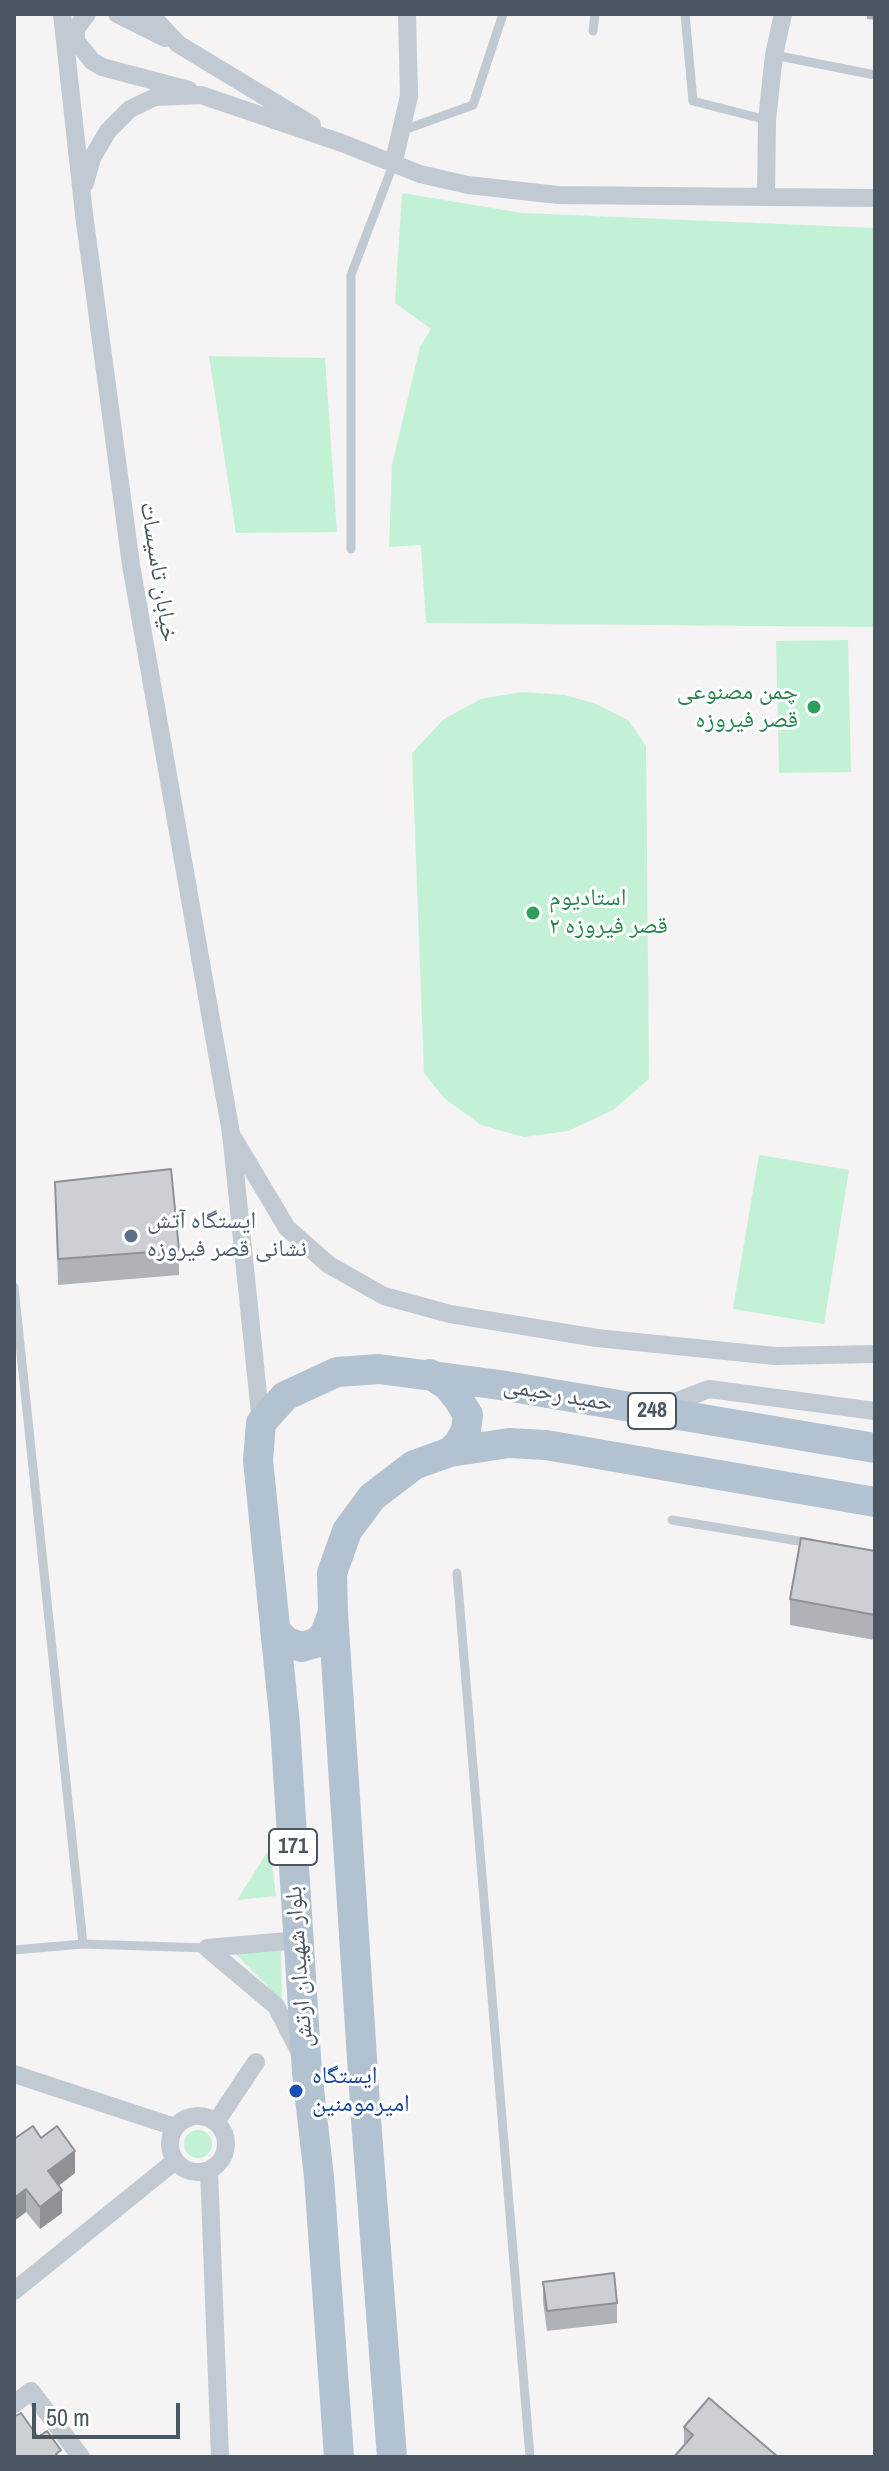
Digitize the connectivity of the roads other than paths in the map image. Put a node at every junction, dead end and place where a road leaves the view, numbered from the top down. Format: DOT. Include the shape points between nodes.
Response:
graph roads {
  1 [pos="62,14"];
  2 [pos="87,14"];
  3 [pos="117,14"];
  4 [pos="150,14"];
  5 [pos="407,14"];
  6 [pos="503,14"];
  7 [pos="595,14"];
  8 [pos="685,14"];
  9 [pos="783,14"];
  10 [pos="593,31"];
  11 [pos="178,44"];
  12 [pos="774,55"];
  13 [pos="875,75"];
  14 [pos="201,95"];
  15 [pos="767,120"];
  16 [pos="401,131"];
  17 [pos="342,143"];
  18 [pos="393,165"];
  19 [pos="766,196"];
  20 [pos="872,197"];
  21 [pos="84,214"];
  22 [pos="351,549"];
  23 [pos="231,1133"];
  24 [pos="14,1287"];
  25 [pos="875,1354"];
  26 [pos="430,1374"];
  27 [pos="652,1411"];
  28 [pos="875,1411"];
  29 [pos="261,1423"];
  30 [pos="875,1448"];
  31 [pos="450,1452"];
  32 [pos="875,1502"];
  33 [pos="672,1520"];
  34 [pos="828,1545"];
  35 [pos="457,1573"];
  36 [pos="333,1613"];
  37 [pos="275,1630"];
  38 [pos="299,1940"];
  39 [pos="83,1944"];
  40 [pos="207,1948"];
  41 [pos="14,1950"];
  42 [pos="256,2062"];
  43 [pos="307,2072"];
  44 [pos="14,2074"];
  45 [pos="216,2122"];
  46 [pos="175,2127"];
  47 [pos="175,2161"];
  48 [pos="209,2170"];
  49 [pos="14,2291"];
  50 [pos="14,2404"];
  51 [pos="81,2457"];
  52 [pos="220,2457"];
  53 [pos="339,2457"];
  54 [pos="392,2457"];
  55 [pos="530,2457"];
  1 -- 21 [label="street, خیابان تاسیسات"];
  2 -- 14 [label="street" via="76,29 76,41 92,61"];
  3 -- 11 [label="street"];
  4 -- 11 [label="street"];
  5 -- 16 [label="street" via="409,96"];
  6 -- 16 [label="lane" via="473,105"];
  7 -- 10 [label="lane"];
  8 -- 15 [label="lane" via="693,101"];
  9 -- 12 [label="street"];
  11 -- 17 [label="street"];
  12 -- 13 [label="lane"];
  12 -- 15 [label="street"];
  14 -- 17 [label="street"];
  14 -- 21 [label="street" via="155,97 130,109 108,131 92,158"];
  15 -- 19 [label="street"];
  16 -- 18 [label="street"];
  17 -- 18 [label="street"];
  18 -- 19 [label="street" via="468,185 558,195"];
  18 -- 22 [label="lane" via="351,275"];
  19 -- 20 [label="street"];
  21 -- 23 [label="street, خیابان تاسیسات" via="131,565"];
  23 -- 25 [label="street" via="287,1228 329,1265 384,1296 450,1314 597,1338 775,1356"];
  23 -- 29 [label="street, خیابان تاسیسات"];
  24 -- 39 [label="lane"];
  26 -- 27 [label="main road, حمید رحیمی / 248"];
  26 -- 29 [label="main road" via="337,1372 285,1396"];
  26 -- 31 [label="main road" via="448,1386 468,1415 466,1430"];
  27 -- 28 [label="street" via="709,1389"];
  27 -- 30 [label="main road, حمید رحیمی / 248"];
  29 -- 37 [label="main road, بلوار شهیدان ارتش / 171" via="258,1460"];
  31 -- 32 [label="main road, 248" via="509,1443 546,1445"];
  31 -- 36 [label="main road, 171" via="414,1465 372,1497 347,1531 332,1573"];
  33 -- 34 [label="lane"];
  35 -- 55 [label="lane"];
  36 -- 37 [label="main road" via="324,1636 302,1647"];
  36 -- 54 [label="main road, 171"];
  37 -- 38 [label="main road, بلوار شهیدان ارتش / 171"];
  38 -- 40 [label="street"];
  38 -- 43 [label="main road, بلوار شهیدان ارتش / 171"];
  39 -- 40 [label="lane"];
  39 -- 41 [label="lane"];
  40 -- 43 [label="street" via="276,2006"];
  42 -- 45 [label="street"];
  43 -- 53 [label="main road, بلوار شهیدان ارتش / 171"];
  44 -- 46 [label="street"];
  45 -- 46 [label="street" via="190,2117"];
  45 -- 48 [label="street" via="226,2148"];
  46 -- 47 [label="street" via="169,2144"];
  47 -- 48 [label="street" via="191,2171"];
  47 -- 49 [label="street"];
  48 -- 52 [label="street"];
  50 -- 51 [label="street" via="31,2391"];
}
